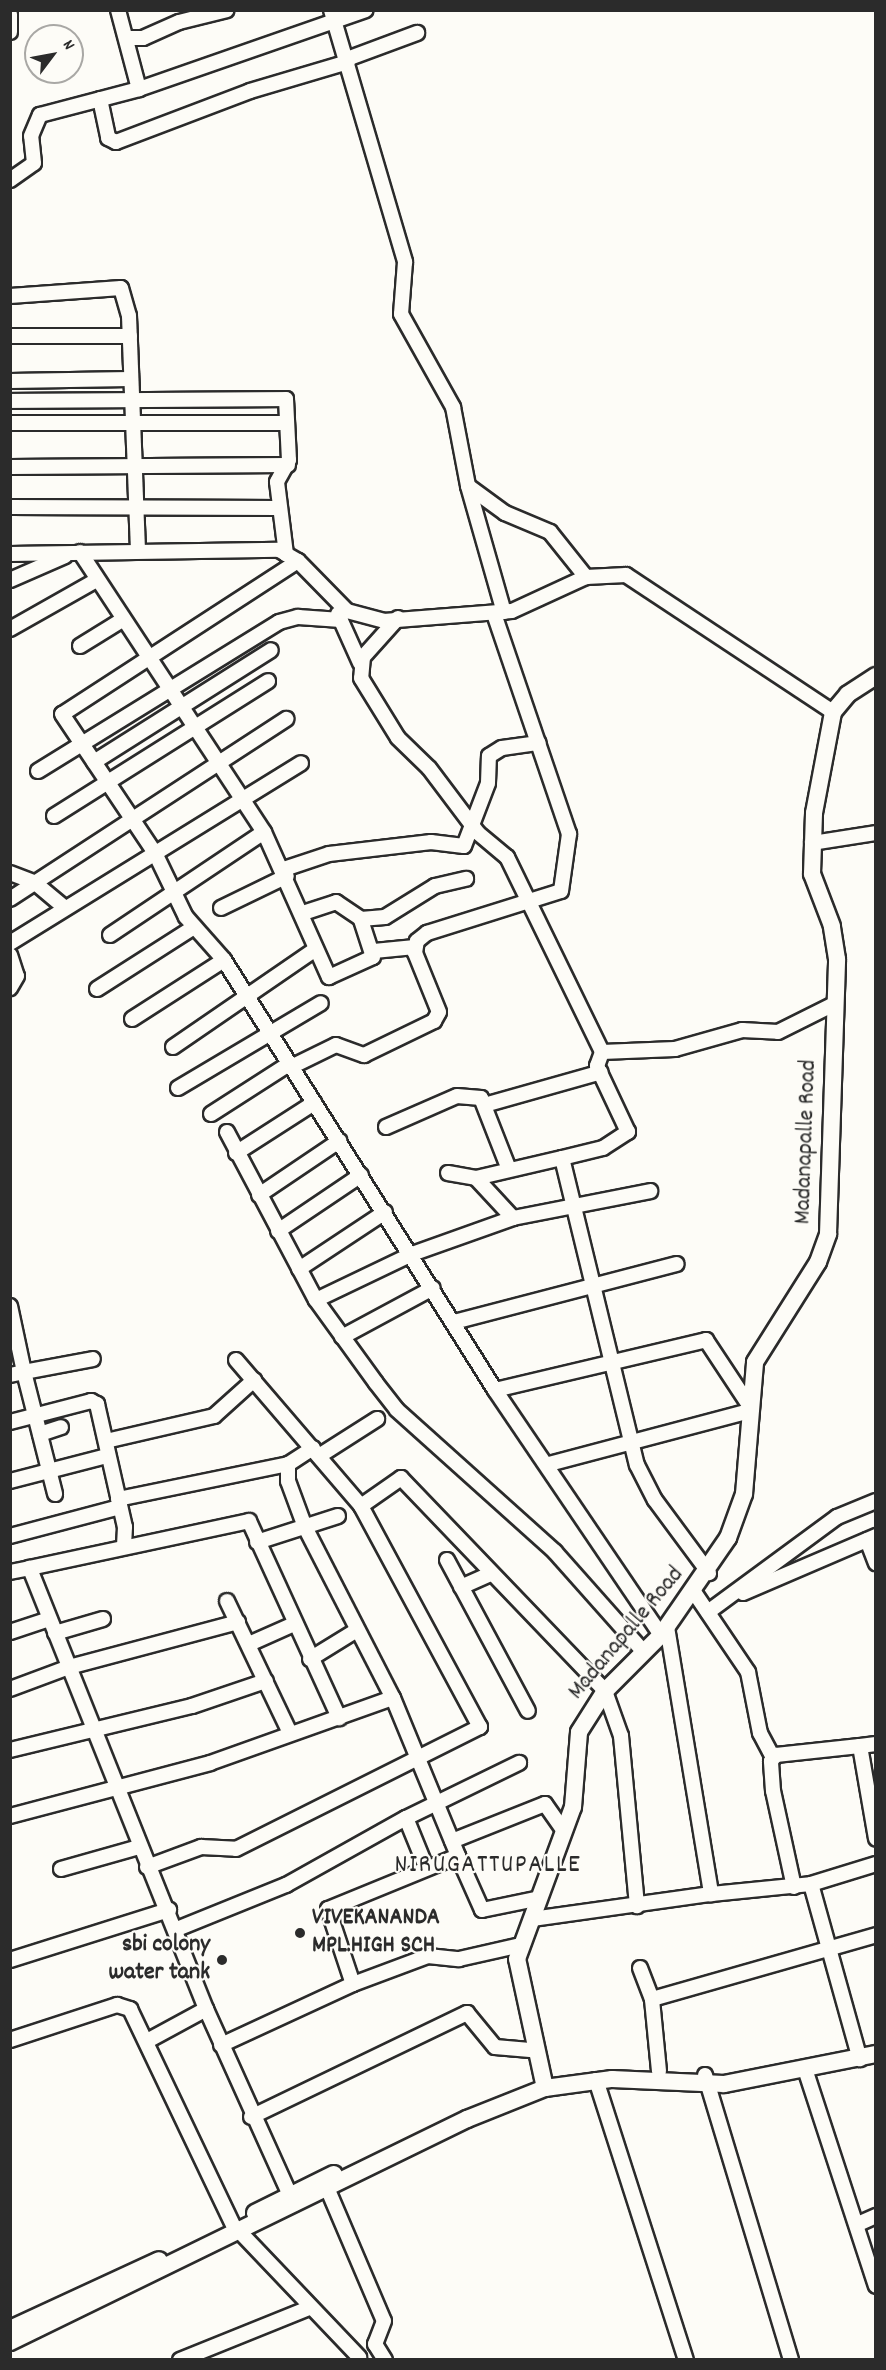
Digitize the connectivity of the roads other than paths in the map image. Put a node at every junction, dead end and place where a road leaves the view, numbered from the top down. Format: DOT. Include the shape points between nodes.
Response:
graph roads {
  1 [pos="118,10"];
  2 [pos="227,10"];
  3 [pos="366,10"];
  4 [pos="10,14"];
  5 [pos="203,14"];
  6 [pos="333,16"];
  7 [pos="10,32"];
  8 [pos="417,33"];
  9 [pos="126,38"];
  10 [pos="347,60"];
  11 [pos="139,89"];
  12 [pos="99,99"];
  13 [pos="10,180"];
  14 [pos="10,296"];
  15 [pos="10,336"];
  16 [pos="130,336"];
  17 [pos="130,379"];
  18 [pos="10,381"];
  19 [pos="131,397"];
  20 [pos="10,401"];
  21 [pos="132,420"];
  22 [pos="10,423"];
  23 [pos="286,423"];
  24 [pos="135,464"];
  25 [pos="288,465"];
  26 [pos="10,467"];
  27 [pos="468,486"];
  28 [pos="10,507"];
  29 [pos="136,507"];
  30 [pos="278,508"];
  31 [pos="138,551"];
  32 [pos="76,552"];
  33 [pos="10,554"];
  34 [pos="286,554"];
  35 [pos="298,561"];
  36 [pos="586,577"];
  37 [pos="10,580"];
  38 [pos="95,581"];
  39 [pos="329,593"];
  40 [pos="499,613"];
  41 [pos="398,618"];
  42 [pos="122,620"];
  43 [pos="341,620"];
  44 [pos="10,629"];
  45 [pos="80,645"];
  46 [pos="271,650"];
  47 [pos="146,656"];
  48 [pos="360,663"];
  49 [pos="876,676"];
  50 [pos="268,681"];
  51 [pos="170,691"];
  52 [pos="181,708"];
  53 [pos="833,712"];
  54 [pos="286,719"];
  55 [pos="194,728"];
  56 [pos="539,743"];
  57 [pos="82,747"];
  58 [pos="94,762"];
  59 [pos="218,763"];
  60 [pos="301,763"];
  61 [pos="38,771"];
  62 [pos="107,784"];
  63 [pos="241,798"];
  64 [pos="54,816"];
  65 [pos="130,818"];
  66 [pos="473,827"];
  67 [pos="264,832"];
  68 [pos="876,833"];
  69 [pos="812,843"];
  70 [pos="155,853"];
  71 [pos="285,872"];
  72 [pos="10,873"];
  73 [pos="466,879"];
  74 [pos="34,882"];
  75 [pos="175,891"];
  76 [pos="10,899"];
  77 [pos="532,904"];
  78 [pos="65,908"];
  79 [pos="221,908"];
  80 [pos="303,913"];
  81 [pos="361,919"];
  82 [pos="194,927"];
  83 [pos="110,936"];
  84 [pos="10,943"];
  85 [pos="415,947"];
  86 [pos="314,950"];
  87 [pos="374,951"];
  88 [pos="10,956"];
  89 [pos="224,960"];
  90 [pos="10,988"];
  91 [pos="97,989"];
  92 [pos="248,997"];
  93 [pos="321,1003"];
  94 [pos="836,1003"];
  95 [pos="132,1019"];
  96 [pos="267,1030"];
  97 [pos="174,1047"];
  98 [pos="602,1052"];
  99 [pos="290,1066"];
  100 [pos="601,1072"];
  101 [pos="178,1088"];
  102 [pos="314,1102"];
  103 [pos="488,1104"];
  104 [pos="211,1114"];
  105 [pos="386,1126"];
  106 [pos="227,1132"];
  107 [pos="339,1141"];
  108 [pos="236,1153"];
  109 [pos="562,1158"];
  110 [pos="508,1167"];
  111 [pos="448,1173"];
  112 [pos="361,1175"];
  113 [pos="476,1178"];
  114 [pos="650,1191"];
  115 [pos="259,1195"];
  116 [pos="575,1205"];
  117 [pos="385,1212"];
  118 [pos="513,1218"];
  119 [pos="278,1231"];
  120 [pos="412,1254"];
  121 [pos="677,1264"];
  122 [pos="299,1269"];
  123 [pos="594,1282"];
  124 [pos="433,1288"];
  125 [pos="316,1300"];
  126 [pos="10,1306"];
  127 [pos="454,1323"];
  128 [pos="342,1337"];
  129 [pos="93,1359"];
  130 [pos="236,1360"];
  131 [pos="610,1362"];
  132 [pos="17,1374"];
  133 [pos="254,1380"];
  134 [pos="495,1390"];
  135 [pos="749,1408"];
  136 [pos="35,1416"];
  137 [pos="377,1419"];
  138 [pos="10,1422"];
  139 [pos="61,1427"];
  140 [pos="40,1434"];
  141 [pos="630,1438"];
  142 [pos="106,1441"];
  143 [pos="316,1452"];
  144 [pos="107,1456"];
  145 [pos="288,1464"];
  146 [pos="549,1464"];
  147 [pos="49,1468"];
  148 [pos="10,1481"];
  149 [pos="55,1494"];
  150 [pos="876,1501"];
  151 [pos="119,1503"];
  152 [pos="361,1506"];
  153 [pos="338,1516"];
  154 [pos="305,1527"];
  155 [pos="10,1536"];
  156 [pos="871,1538"];
  157 [pos="257,1542"];
  158 [pos="124,1545"];
  159 [pos="447,1560"];
  160 [pos="876,1563"];
  161 [pos="30,1568"];
  162 [pos="10,1572"];
  163 [pos="709,1573"];
  164 [pos="490,1574"];
  165 [pos="461,1587"];
  166 [pos="694,1592"];
  167 [pos="737,1594"];
  168 [pos="227,1601"];
  169 [pos="708,1612"];
  170 [pos="49,1619"];
  171 [pos="104,1619"];
  172 [pos="238,1622"];
  173 [pos="294,1624"];
  174 [pos="357,1630"];
  175 [pos="664,1631"];
  176 [pos="10,1632"];
  177 [pos="55,1633"];
  178 [pos="249,1644"];
  179 [pos="643,1651"];
  180 [pos="310,1659"];
  181 [pos="69,1667"];
  182 [pos="266,1681"];
  183 [pos="10,1689"];
  184 [pos="604,1691"];
  185 [pos="393,1698"];
  186 [pos="528,1711"];
  187 [pos="339,1718"];
  188 [pos="93,1728"];
  189 [pos="290,1733"];
  190 [pos="876,1744"];
  191 [pos="860,1746"];
  192 [pos="10,1750"];
  193 [pos="773,1757"];
  194 [pos="416,1762"];
  195 [pos="519,1763"];
  196 [pos="116,1786"];
  197 [pos="434,1804"];
  198 [pos="10,1816"];
  199 [pos="405,1818"];
  200 [pos="564,1831"];
  201 [pos="876,1839"];
  202 [pos="453,1841"];
  203 [pos="140,1847"];
  204 [pos="458,1856"];
  205 [pos="876,1864"];
  206 [pos="147,1867"];
  207 [pos="426,1867"];
  208 [pos="61,1869"];
  209 [pos="811,1884"];
  210 [pos="794,1887"];
  211 [pos="711,1894"];
  212 [pos="540,1898"];
  213 [pos="637,1906"];
  214 [pos="169,1910"];
  215 [pos="532,1919"];
  216 [pos="177,1929"];
  217 [pos="876,1935"];
  218 [pos="521,1945"];
  219 [pos="830,1950"];
  220 [pos="10,1960"];
  221 [pos="640,1968"];
  222 [pos="353,1984"];
  223 [pos="652,1999"];
  224 [pos="206,2009"];
  225 [pos="10,2040"];
  226 [pos="149,2040"];
  227 [pos="221,2045"];
  228 [pos="533,2050"];
  229 [pos="868,2056"];
  230 [pos="659,2072"];
  231 [pos="806,2072"];
  232 [pos="596,2080"];
  233 [pos="705,2080"];
  234 [pos="544,2083"];
  235 [pos="251,2117"];
  236 [pos="328,2190"];
  237 [pos="292,2201"];
  238 [pos="876,2216"];
  239 [pos="858,2224"];
  240 [pos="237,2228"];
  241 [pos="876,2286"];
  242 [pos="311,2307"];
  243 [pos="10,2329"];
  244 [pos="10,2343"];
  245 [pos="359,2357"];
  246 [pos="180,2360"];
  247 [pos="385,2360"];
  248 [pos="686,2360"];
  249 [pos="792,2360"];
  1 -- 9 [label="street"];
  2 -- 5 [label="street"];
  3 -- 6 [label="street"];
  4 -- 7 [label="street"];
  5 -- 9 [label="street" via="143,38"];
  6 -- 10 [label="street"];
  6 -- 11 [label="street"];
  8 -- 10 [label="street"];
  9 -- 11 [label="street"];
  10 -- 12 [label="street" via="250,91 116,142 108,138"];
  10 -- 27 [label="street" via="405,262 401,314 453,407"];
  11 -- 12 [label="street"];
  12 -- 13 [label="street" via="37,118 31,136 34,163"];
  14 -- 16 [label="street" via="121,288"];
  15 -- 16 [label="street"];
  16 -- 17 [label="street"];
  17 -- 18 [label="street"];
  17 -- 19 [label="street"];
  19 -- 20 [label="street"];
  19 -- 21 [label="street"];
  19 -- 23 [label="street" via="286,399"];
  21 -- 22 [label="street"];
  21 -- 23 [label="street"];
  21 -- 24 [label="street"];
  23 -- 25 [label="street"];
  24 -- 25 [label="street"];
  24 -- 26 [label="street"];
  24 -- 29 [label="street"];
  25 -- 30 [label="street" via="278,478"];
  27 -- 36 [label="street" via="505,513 550,532"];
  27 -- 40 [label="street"];
  28 -- 29 [label="street"];
  29 -- 30 [label="street"];
  29 -- 31 [label="street"];
  30 -- 34 [label="street"];
  31 -- 32 [label="street"];
  31 -- 34 [label="street"];
  32 -- 33 [label="street"];
  32 -- 37 [label="street"];
  32 -- 38 [label="street"];
  34 -- 35 [label="street"];
  35 -- 39 [label="street"];
  35 -- 47 [label="street"];
  36 -- 40 [label="street"];
  36 -- 53 [label="street" via="612,574 638,580"];
  38 -- 42 [label="street"];
  38 -- 44 [label="street"];
  39 -- 41 [label="street" via="357,616"];
  39 -- 43 [label="street"];
  40 -- 41 [label="street"];
  40 -- 56 [label="street"];
  41 -- 48 [label="street"];
  42 -- 45 [label="street"];
  42 -- 47 [label="street"];
  43 -- 48 [label="street"];
  43 -- 51 [label="street" via="289,618"];
  46 -- 52 [label="street"];
  47 -- 51 [label="street"];
  47 -- 57 [label="street" via="62,711"];
  48 -- 66 [label="street" via="362,678 398,738 429,768"];
  49 -- 53 [label="main road" via="848,693"];
  50 -- 55 [label="street"];
  51 -- 52 [label="street"];
  51 -- 57 [label="street"];
  52 -- 55 [label="street"];
  52 -- 58 [label="street"];
  53 -- 69 [label="main road, Madanapalle Road"];
  54 -- 59 [label="street"];
  55 -- 59 [label="street"];
  55 -- 62 [label="street"];
  56 -- 66 [label="street" via="502,748 489,756 488,783"];
  56 -- 77 [label="street" via="570,841 561,891"];
  57 -- 58 [label="street"];
  57 -- 61 [label="street"];
  58 -- 62 [label="street"];
  59 -- 63 [label="street"];
  59 -- 65 [label="street"];
  60 -- 63 [label="street"];
  62 -- 64 [label="street"];
  62 -- 65 [label="street"];
  63 -- 67 [label="street"];
  63 -- 70 [label="street"];
  65 -- 70 [label="street"];
  65 -- 74 [label="street"];
  66 -- 71 [label="street" via="464,846 431,842 329,854"];
  66 -- 77 [label="street" via="507,857"];
  67 -- 71 [label="street"];
  67 -- 75 [label="street"];
  68 -- 69 [label="street"];
  69 -- 94 [label="main road, Madanapalle Road" via="814,884 835,944"];
  70 -- 75 [label="street"];
  70 -- 78 [label="street" via="105,889"];
  71 -- 79 [label="street"];
  71 -- 80 [label="street"];
  72 -- 74 [label="street"];
  73 -- 81 [label="street" via="435,886 385,917"];
  74 -- 76 [label="street"];
  74 -- 78 [label="street"];
  75 -- 82 [label="street"];
  75 -- 83 [label="street"];
  77 -- 85 [label="street" via="426,933"];
  77 -- 98 [label="street"];
  78 -- 84 [label="street"];
  80 -- 81 [label="street" via="336,902"];
  80 -- 86 [label="street"];
  81 -- 87 [label="street"];
  82 -- 89 [label="street"];
  82 -- 91 [label="street"];
  85 -- 87 [label="street"];
  85 -- 99 [label="street" via="438,1018 363,1055 336,1045"];
  86 -- 87 [label="street" via="331,978 371,960"];
  86 -- 92 [label="street"];
  88 -- 90 [label="street" via="17,976"];
  89 -- 92 [label="street"];
  89 -- 95 [label="street"];
  92 -- 96 [label="street"];
  92 -- 97 [label="street"];
  93 -- 96 [label="street"];
  94 -- 98 [label="street" via="778,1032 742,1030 675,1049"];
  94 -- 135 [label="main road, Madanapalle Road" via="828,1234 818,1262 755,1362"];
  96 -- 99 [label="street"];
  96 -- 101 [label="street"];
  98 -- 100 [label="street" via="597,1059"];
  99 -- 102 [label="street"];
  99 -- 104 [label="street"];
  100 -- 103 [label="street"];
  100 -- 109 [label="street" via="628,1132 603,1148"];
  102 -- 107 [label="street"];
  102 -- 108 [label="street"];
  103 -- 105 [label="street" via="457,1096"];
  103 -- 110 [label="street"];
  106 -- 108 [label="street"];
  107 -- 112 [label="street"];
  107 -- 115 [label="street"];
  108 -- 115 [label="street"];
  109 -- 110 [label="street"];
  109 -- 116 [label="street"];
  110 -- 113 [label="street"];
  111 -- 113 [label="street"];
  112 -- 117 [label="street"];
  112 -- 119 [label="street"];
  113 -- 118 [label="street"];
  114 -- 116 [label="street"];
  115 -- 119 [label="street"];
  116 -- 118 [label="street"];
  116 -- 123 [label="street"];
  117 -- 120 [label="street"];
  117 -- 122 [label="street"];
  118 -- 120 [label="street"];
  119 -- 122 [label="street"];
  120 -- 124 [label="street"];
  120 -- 125 [label="street"];
  121 -- 123 [label="street"];
  122 -- 125 [label="street"];
  123 -- 127 [label="street"];
  123 -- 131 [label="street"];
  124 -- 127 [label="street"];
  124 -- 128 [label="street"];
  125 -- 128 [label="street"];
  126 -- 132 [label="street"];
  127 -- 134 [label="street"];
  128 -- 179 [label="street" via="398,1410 555,1552"];
  129 -- 132 [label="street"];
  130 -- 133 [label="street"];
  131 -- 134 [label="street"];
  131 -- 135 [label="street" via="706,1340"];
  131 -- 141 [label="street"];
  132 -- 136 [label="street"];
  133 -- 142 [label="street" via="214,1416"];
  133 -- 143 [label="street"];
  134 -- 146 [label="street"];
  135 -- 141 [label="street"];
  135 -- 163 [label="main road, Madanapalle Road" via="744,1494"];
  136 -- 138 [label="street"];
  136 -- 140 [label="street"];
  136 -- 142 [label="street" via="95,1402"];
  137 -- 143 [label="street"];
  139 -- 140 [label="street"];
  140 -- 147 [label="street"];
  141 -- 146 [label="street"];
  141 -- 163 [label="street" via="655,1500"];
  142 -- 144 [label="street"];
  143 -- 145 [label="street"];
  143 -- 152 [label="street"];
  144 -- 147 [label="street"];
  144 -- 151 [label="street"];
  145 -- 151 [label="street"];
  145 -- 154 [label="street"];
  146 -- 175 [label="street"];
  147 -- 148 [label="street"];
  147 -- 149 [label="street"];
  150 -- 167 [label="street" via="837,1517"];
  151 -- 155 [label="street"];
  151 -- 158 [label="street"];
  152 -- 164 [label="street" via="403,1479"];
  152 -- 194 [label="street" via="480,1723 476,1731"];
  153 -- 154 [label="street"];
  154 -- 157 [label="street"];
  154 -- 174 [label="street"];
  156 -- 160 [label="street"];
  156 -- 167 [label="street" via="769,1586"];
  157 -- 158 [label="street" via="246,1521 158,1544"];
  157 -- 173 [label="street"];
  158 -- 161 [label="street"];
  159 -- 165 [label="street"];
  161 -- 162 [label="street"];
  161 -- 170 [label="street"];
  163 -- 166 [label="main road, Madanapalle Road"];
  164 -- 165 [label="street"];
  164 -- 184 [label="street"];
  165 -- 186 [label="street"];
  166 -- 169 [label="street"];
  166 -- 175 [label="main road, Madanapalle Road"];
  167 -- 169 [label="street"];
  168 -- 172 [label="street"];
  169 -- 193 [label="street" via="748,1672 760,1733"];
  170 -- 176 [label="street"];
  170 -- 177 [label="street"];
  171 -- 177 [label="street"];
  172 -- 178 [label="street"];
  172 -- 181 [label="street"];
  173 -- 178 [label="street"];
  173 -- 180 [label="street"];
  174 -- 180 [label="street"];
  174 -- 185 [label="street"];
  175 -- 179 [label="main road, Madanapalle Road"];
  175 -- 211 [label="street" via="681,1685"];
  177 -- 181 [label="street"];
  178 -- 182 [label="street"];
  179 -- 184 [label="main road, Madanapalle Road"];
  180 -- 187 [label="street"];
  181 -- 183 [label="street"];
  181 -- 188 [label="street"];
  182 -- 188 [label="street" via="192,1706"];
  182 -- 189 [label="street"];
  184 -- 200 [label="main road, Madanapalle Road" via="579,1732 575,1798"];
  184 -- 213 [label="street" via="621,1736"];
  185 -- 187 [label="street"];
  185 -- 194 [label="street"];
  187 -- 189 [label="street"];
  188 -- 192 [label="street"];
  188 -- 196 [label="street"];
  189 -- 196 [label="street" via="210,1763"];
  190 -- 191 [label="street"];
  191 -- 193 [label="street"];
  191 -- 201 [label="street"];
  193 -- 210 [label="street" via="773,1791"];
  194 -- 197 [label="street"];
  194 -- 206 [label="street" via="236,1849 201,1847"];
  195 -- 197 [label="street"];
  196 -- 198 [label="street"];
  196 -- 203 [label="street"];
  197 -- 199 [label="street"];
  197 -- 202 [label="street"];
  199 -- 207 [label="street"];
  199 -- 216 [label="street" via="286,1886"];
  200 -- 202 [label="street" via="545,1804"];
  200 -- 212 [label="main road, Madanapalle Road"];
  202 -- 204 [label="street"];
  203 -- 206 [label="street"];
  203 -- 208 [label="street"];
  204 -- 207 [label="street"];
  204 -- 212 [label="street" via="482,1910"];
  205 -- 209 [label="street"];
  206 -- 214 [label="street"];
  207 -- 222 [label="street" via="327,1909"];
  209 -- 210 [label="street"];
  209 -- 219 [label="street"];
  210 -- 211 [label="street"];
  211 -- 213 [label="street"];
  212 -- 215 [label="main road, Madanapalle Road"];
  213 -- 215 [label="street"];
  214 -- 216 [label="street"];
  214 -- 220 [label="street"];
  215 -- 218 [label="main road, Madanapalle Road"];
  216 -- 224 [label="street"];
  217 -- 219 [label="street"];
  218 -- 222 [label="street" via="459,1959 428,1956"];
  218 -- 228 [label="main road, Madanapalle Road" via="518,1977"];
  219 -- 223 [label="street"];
  219 -- 229 [label="street"];
  221 -- 223 [label="street"];
  222 -- 227 [label="street"];
  223 -- 230 [label="street"];
  224 -- 226 [label="street"];
  224 -- 227 [label="street"];
  225 -- 226 [label="street" via="121,2005 130,2009"];
  226 -- 240 [label="street"];
  227 -- 235 [label="street"];
  228 -- 234 [label="main road, Madanapalle Road"];
  228 -- 235 [label="street" via="495,2047 467,2013"];
  229 -- 231 [label="main road"];
  230 -- 233 [label="main road"];
  230 -- 234 [label="main road" via="592,2070"];
  231 -- 233 [label="main road" via="746,2080"];
  231 -- 239 [label="street" via="841,2189"];
  232 -- 233 [label="main road"];
  232 -- 234 [label="main road"];
  232 -- 248 [label="street"];
  233 -- 249 [label="street"];
  234 -- 236 [label="main road"];
  234 -- 237 [label="main road" via="462,2112"];
  235 -- 237 [label="street"];
  236 -- 237 [label="main road"];
  236 -- 247 [label="street" via="384,2321 375,2344"];
  237 -- 240 [label="main road"];
  238 -- 239 [label="street"];
  239 -- 241 [label="street"];
  240 -- 242 [label="street"];
  240 -- 243 [label="main road"];
  240 -- 244 [label="main road"];
  242 -- 245 [label="street"];
  242 -- 246 [label="street"];
}
